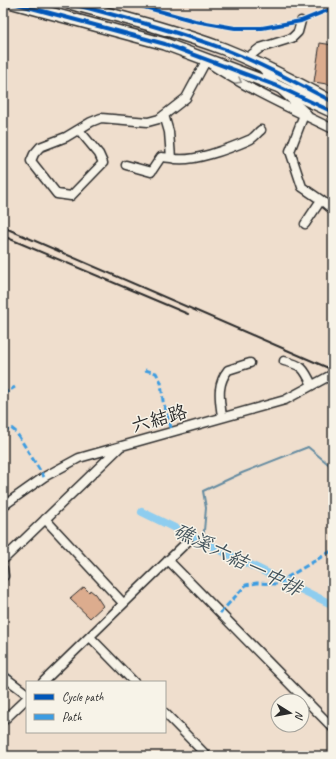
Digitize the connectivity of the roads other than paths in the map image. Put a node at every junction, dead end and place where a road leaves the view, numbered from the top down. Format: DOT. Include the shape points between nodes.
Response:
graph roads {
  1 [pos="14,3"];
  2 [pos="69,3"];
  3 [pos="301,21"];
  4 [pos="246,59"];
  5 [pos="206,60"];
  6 [pos="260,64"];
  7 [pos="277,86"];
  8 [pos="333,102"];
  9 [pos="333,112"];
  10 [pos="304,114"];
  11 [pos="164,115"];
  12 [pos="333,129"];
  13 [pos="79,130"];
  14 [pos="261,130"];
  15 [pos="171,158"];
  16 [pos="126,166"];
  17 [pos="321,200"];
  18 [pos="333,210"];
  19 [pos="305,224"];
  20 [pos="284,360"];
  21 [pos="250,363"];
  22 [pos="332,375"];
  23 [pos="312,385"];
  24 [pos="222,417"];
  25 [pos="122,445"];
  26 [pos="3,506"];
  27 [pos="45,519"];
  28 [pos="188,541"];
  29 [pos="3,560"];
  30 [pos="168,560"];
  31 [pos="123,603"];
  32 [pos="90,637"];
  33 [pos="3,676"];
  34 [pos="44,681"];
  35 [pos="133,681"];
  36 [pos="26,693"];
  37 [pos="26,699"];
  38 [pos="166,714"];
  39 [pos="3,721"];
  40 [pos="333,728"];
  41 [pos="207,756"];
  1 -- 5 [label="main road" via="165,44"];
  2 -- 4 [label="main road" via="147,24"];
  3 -- 4 [label="street" via="298,32 292,38 260,48"];
  4 -- 6 [label="main road"];
  5 -- 7 [label="main road"];
  5 -- 10 [label="street, one-way" via="218,70"];
  5 -- 11 [label="street" via="186,98"];
  6 -- 7 [label="street"];
  6 -- 8 [label="main road"];
  7 -- 9 [label="main road"];
  7 -- 10 [label="street"];
  10 -- 12 [label="street"];
  10 -- 17 [label="street" via="290,151 302,187"];
  11 -- 13 [label="street" via="148,122 101,118"];
  11 -- 15 [label="street" via="169,132"];
  13 -- 13 [label="street" via="40,147 31,162 58,194 71,196 103,163 99,154"];
  14 -- 15 [label="street" via="250,139 219,150 178,160"];
  15 -- 16 [label="street" via="161,157 151,172"];
  17 -- 18 [label="street"];
  17 -- 19 [label="street"];
  20 -- 23 [label="street" via="298,364 305,370"];
  21 -- 24 [label="street" via="228,370 221,382 219,392"];
  22 -- 23 [label="street, 六結路"];
  23 -- 24 [label="street, 六結路" via="285,400"];
  24 -- 25 [label="street, 六結路"];
  25 -- 26 [label="street, 六結路" via="66,463"];
  25 -- 27 [label="street"];
  27 -- 29 [label="street"];
  27 -- 31 [label="street"];
  28 -- 30 [label="street"];
  30 -- 31 [label="street"];
  30 -- 40 [label="street"];
  31 -- 32 [label="street"];
  32 -- 34 [label="street"];
  32 -- 35 [label="street"];
  33 -- 36 [label="street"];
  37 -- 39 [label="street"];
  38 -- 41 [label="street"];
}
